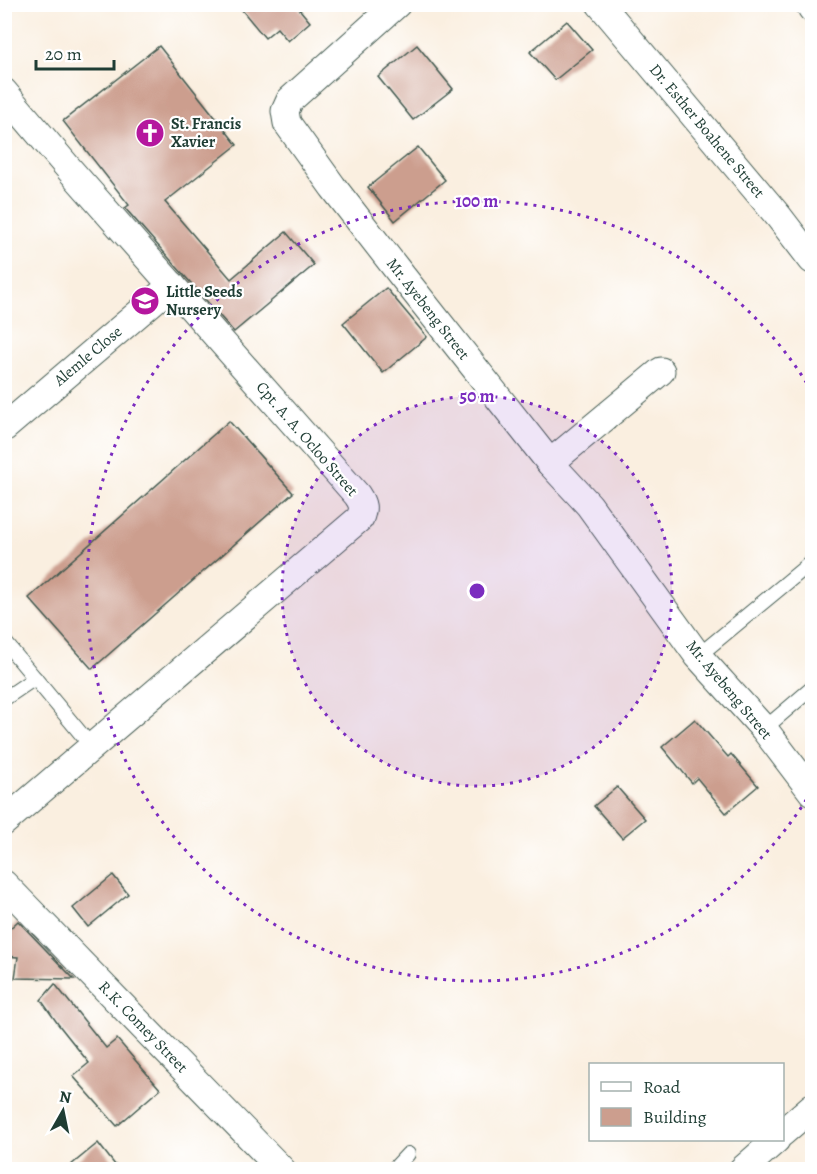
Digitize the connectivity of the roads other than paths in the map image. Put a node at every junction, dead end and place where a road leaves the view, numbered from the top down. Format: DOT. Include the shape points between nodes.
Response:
graph roads {
  1 [pos="397,4"];
  2 [pos="600,4"];
  3 [pos="809,4"];
  4 [pos="813,9"];
  5 [pos="4,92"];
  6 [pos="813,260"];
  7 [pos="172,285"];
  8 [pos="661,371"];
  9 [pos="4,428"];
  10 [pos="550,463"];
  11 [pos="808,565"];
  12 [pos="4,641"];
  13 [pos="698,656"];
  14 [pos="34,678"];
  15 [pos="813,688"];
  16 [pos="4,699"];
  17 [pos="764,729"];
  18 [pos="92,747"];
  19 [pos="813,792"];
  20 [pos="4,822"];
  21 [pos="4,884"];
  22 [pos="813,1107"];
  23 [pos="784,1132"];
  24 [pos="775,1141"];
  25 [pos="408,1154"];
  26 [pos="282,1170"];
  27 [pos="393,1170"];
  28 [pos="742,1170"];
  1 -- 10 [label="street, Mr. Ayebeng Street" via="290,100 285,111 287,123"];
  2 -- 6 [label="street, Dr. Esther Boahene Street"];
  3 -- 4 [label="street"];
  5 -- 7 [label="street, Cpt. A. A. Ocloo Street"];
  7 -- 9 [label="street, Alemle Close"];
  7 -- 18 [label="street, Cpt. A. A. Ocloo Street" via="357,495 363,512"];
  8 -- 10 [label="street"];
  10 -- 13 [label="street, Mr. Ayebeng Street" via="589,505"];
  11 -- 13 [label="lane"];
  12 -- 14 [label="lane"];
  13 -- 17 [label="street, Mr. Ayebeng Street"];
  14 -- 16 [label="lane"];
  14 -- 18 [label="lane"];
  15 -- 17 [label="lane"];
  17 -- 19 [label="street, Mr. Ayebeng Street"];
  18 -- 20 [label="street, Cpt. A. A. Ocloo Street"];
  21 -- 26 [label="street, R.K. Comey Street"];
  22 -- 23 [label="street"];
  24 -- 28 [label="street"];
  25 -- 27 [label="lane"];
}
